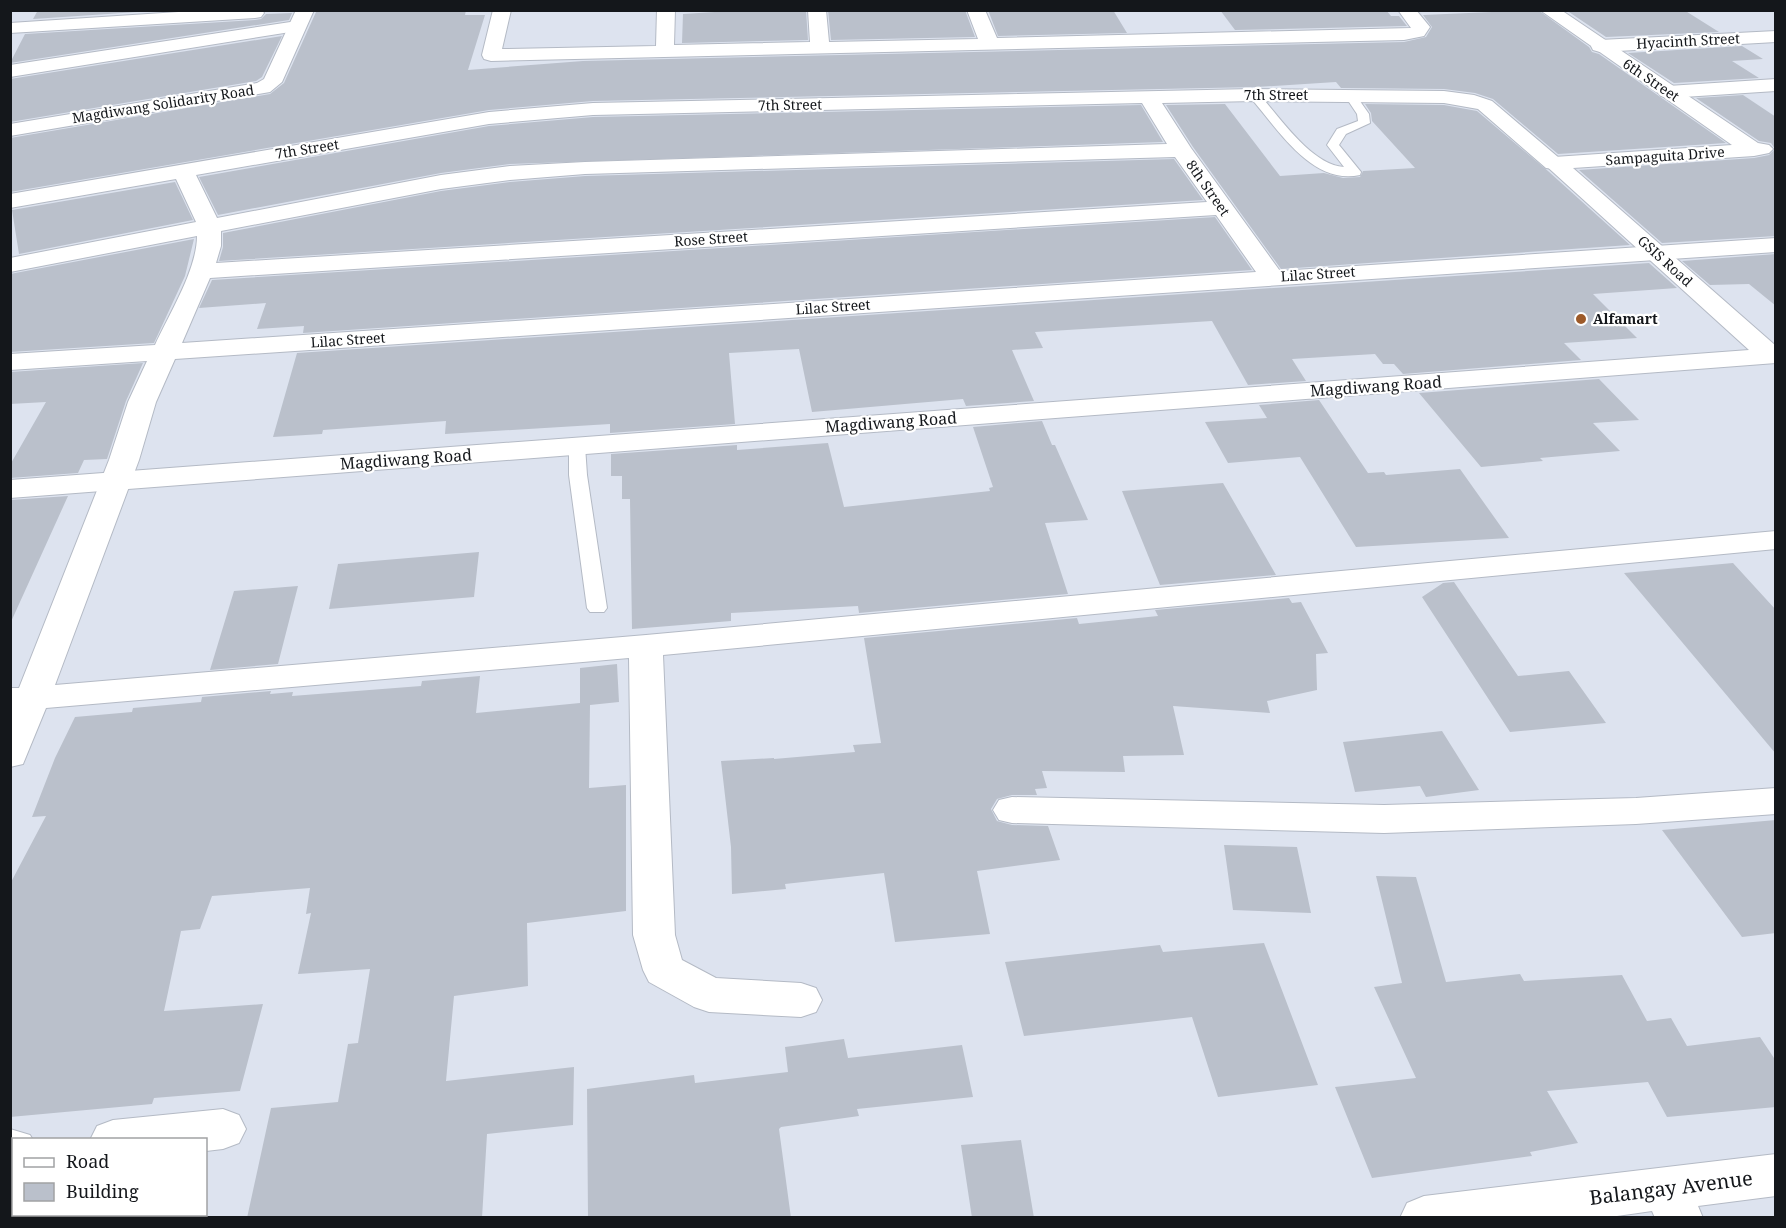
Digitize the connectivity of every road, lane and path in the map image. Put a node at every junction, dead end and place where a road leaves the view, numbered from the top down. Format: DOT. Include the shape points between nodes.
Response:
graph roads {
  1 [pos="502,10"];
  2 [pos="666,10"];
  3 [pos="817,10"];
  4 [pos="976,10"];
  5 [pos="1406,10"];
  6 [pos="1548,10"];
  7 [pos="301,16"];
  8 [pos="10,28"];
  9 [pos="1776,36"];
  10 [pos="989,42"];
  11 [pos="1600,46"];
  12 [pos="820,48"];
  13 [pos="665,52"];
  14 [pos="10,71"];
  15 [pos="1776,85"];
  16 [pos="1668,92"];
  17 [pos="1254,95"];
  18 [pos="1148,96"];
  19 [pos="1351,96"];
  20 [pos="10,130"];
  21 [pos="1765,149"];
  22 [pos="1181,150"];
  23 [pos="1554,163"];
  24 [pos="183,170"];
  25 [pos="10,201"];
  26 [pos="1221,208"];
  27 [pos="209,226"];
  28 [pos="1776,245"];
  29 [pos="1656,254"];
  30 [pos="10,265"];
  31 [pos="201,271"];
  32 [pos="1272,277"];
  33 [pos="164,353"];
  34 [pos="1773,358"];
  35 [pos="10,363"];
  36 [pos="576,446"];
  37 [pos="115,481"];
  38 [pos="10,489"];
  39 [pos="1776,540"];
  40 [pos="597,608"];
  41 [pos="646,646"];
  42 [pos="22,699"];
  43 [pos="10,755"];
  44 [pos="1776,801"];
  45 [pos="1012,810"];
  46 [pos="801,1000"];
  47 [pos="223,1129"];
  48 [pos="133,1138"];
  49 [pos="1776,1175"];
  50 [pos="1674,1203"];
  51 [pos="1424,1218"];
  1 -- 13 [label="street" via="491,55"];
  2 -- 13 [label="street"];
  3 -- 12 [label="street"];
  4 -- 10 [label="street"];
  5 -- 10 [label="street" via="1421,27 1418,32"];
  6 -- 11 [label="street, 6th Street"];
  7 -- 8 [label="street"];
  7 -- 14 [label="street"];
  7 -- 20 [label="street, Magdiwang Solidarity Road" via="272,82 263,88"];
  9 -- 11 [label="street, Hyacinth Street"];
  10 -- 12 [label="street"];
  11 -- 16 [label="street, 6th Street"];
  12 -- 13 [label="street"];
  15 -- 16 [label="street"];
  16 -- 21 [label="street, 6th Street"];
  17 -- 18 [label="street, 7th Street"];
  17 -- 19 [label="street, 7th Street"];
  17 -- 19 [label="lane" via="1312,160 1331,171 1355,172 1333,145 1341,132 1364,123 1363,114"];
  18 -- 22 [label="street, 8th Street"];
  18 -- 24 [label="street, 7th Street" via="593,110 489,118"];
  19 -- 23 [label="street, 7th Street" via="1474,100"];
  21 -- 23 [label="street, Sampaguita Drive"];
  22 -- 26 [label="street, 8th Street"];
  22 -- 27 [label="street" via="510,172"];
  23 -- 29 [label="street, GSIS Road"];
  24 -- 25 [label="street, 7th Street"];
  24 -- 27 [label="street"];
  26 -- 31 [label="street, Rose Street"];
  26 -- 32 [label="street, 8th Street"];
  27 -- 30 [label="street"];
  27 -- 31 [label="street" via="209,246"];
  28 -- 29 [label="street, Lilac Street"];
  29 -- 32 [label="street, Lilac Street"];
  29 -- 34 [label="street, GSIS Road"];
  31 -- 33 [label="street"];
  32 -- 33 [label="street, Lilac Street"];
  33 -- 35 [label="street, Lilac Street"];
  33 -- 37 [label="street" via="142,402"];
  34 -- 36 [label="street, Magdiwang Road"];
  36 -- 37 [label="street, Magdiwang Road"];
  36 -- 40 [label="lane"];
  37 -- 38 [label="street, Magdiwang Road"];
  37 -- 42 [label="street"];
  39 -- 41 [label="street"];
  41 -- 42 [label="street"];
  41 -- 46 [label="street" via="654,935 664,970 709,995"];
  42 -- 43 [label="street"];
  44 -- 45 [label="street" via="1636,812 1383,819"];
  47 -- 48 [label="street"];
  49 -- 50 [label="street, Balangay Avenue"];
  50 -- 51 [label="street, Balangay Avenue"];
}
